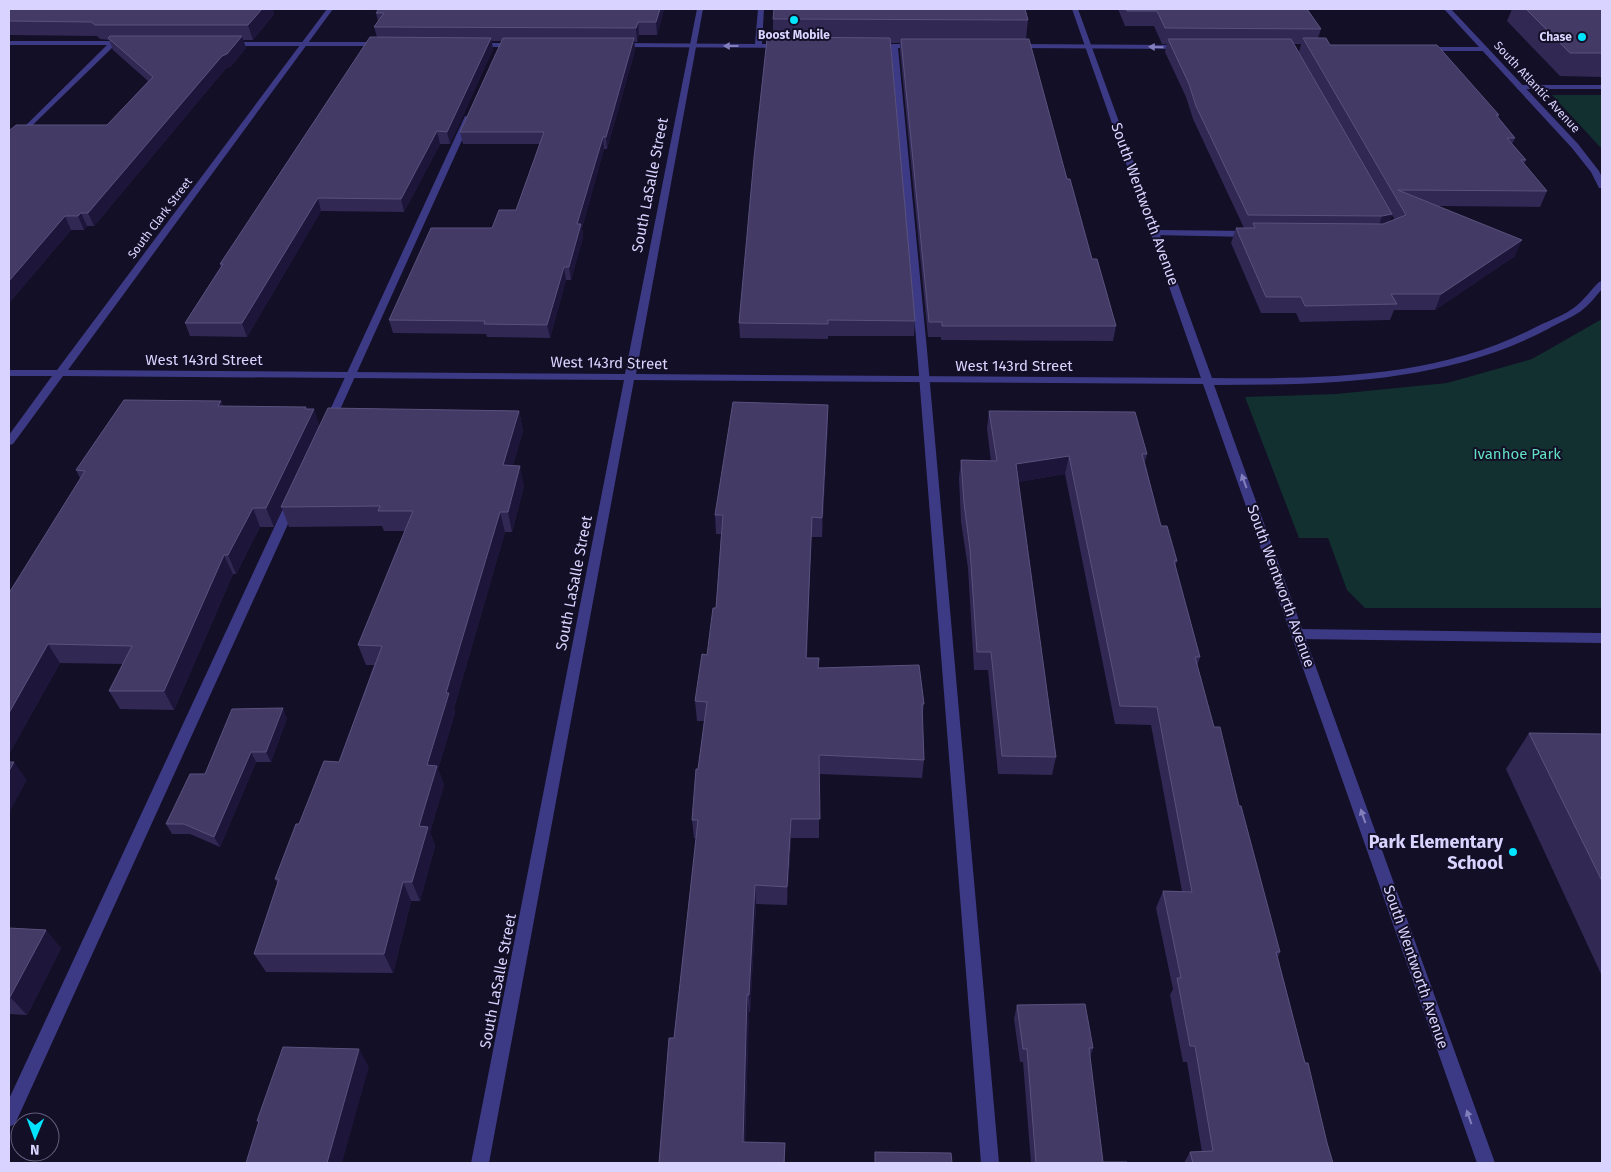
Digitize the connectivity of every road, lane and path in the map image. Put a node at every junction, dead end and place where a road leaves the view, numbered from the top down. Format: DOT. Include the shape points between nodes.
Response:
graph roads {
  1 [pos="330,9"];
  2 [pos="700,9"];
  3 [pos="761,9"];
  4 [pos="1075,9"];
  5 [pos="1447,9"];
  6 [pos="9,43"];
  7 [pos="113,43"];
  8 [pos="132,43"];
  9 [pos="217,44"];
  10 [pos="304,44"];
  11 [pos="392,44"];
  12 [pos="471,45"];
  13 [pos="520,45"];
  14 [pos="607,45"];
  15 [pos="693,46"];
  16 [pos="758,46"];
  17 [pos="797,46"];
  18 [pos="865,46"];
  19 [pos="894,46"];
  20 [pos="923,46"];
  21 [pos="1009,46"];
  22 [pos="1089,46"];
  23 [pos="1185,47"];
  24 [pos="1414,49"];
  25 [pos="1485,49"];
  26 [pos="1520,87"];
  27 [pos="1602,87"];
  28 [pos="472,109"];
  29 [pos="9,146"];
  30 [pos="1602,186"];
  31 [pos="1156,233"];
  32 [pos="1261,234"];
  33 [pos="1602,284"];
  34 [pos="9,373"];
  35 [pos="60,374"];
  36 [pos="351,376"];
  37 [pos="630,378"];
  38 [pos="925,380"];
  39 [pos="1209,382"];
  40 [pos="325,432"];
  41 [pos="9,442"];
  42 [pos="300,486"];
  43 [pos="1298,634"];
  44 [pos="1602,638"];
  45 [pos="9,1118"];
  46 [pos="480,1163"];
  47 [pos="990,1163"];
  48 [pos="1486,1163"];
  1 -- 10 [label="street, South Clark Street"];
  2 -- 15 [label="street, South LaSalle Street"];
  3 -- 16 [label="street"];
  4 -- 22 [label="street, South Wentworth Avenue"];
  5 -- 25 [label="street, South Atlantic Avenue"];
  6 -- 7 [label="street"];
  7 -- 8 [label="street"];
  7 -- 29 [label="street"];
  9 -- 10 [label="street"];
  10 -- 11 [label="street"];
  10 -- 35 [label="street, South Clark Street"];
  12 -- 13 [label="street" via="499,50"];
  14 -- 15 [label="street"];
  16 -- 15 [label="street, one-way"];
  15 -- 37 [label="street, South LaSalle Street"];
  16 -- 17 [label="street"];
  18 -- 19 [label="street"];
  19 -- 20 [label="street"];
  19 -- 38 [label="street"];
  21 -- 22 [label="street"];
  23 -- 22 [label="street, one-way"];
  22 -- 31 [label="street, South Wentworth Avenue"];
  24 -- 25 [label="street"];
  25 -- 26 [label="street, South Atlantic Avenue"];
  26 -- 27 [label="street"];
  26 -- 30 [label="street, South Atlantic Avenue" via="1575,146 1595,171"];
  28 -- 36 [label="street"];
  31 -- 32 [label="street"];
  31 -- 39 [label="street, South Wentworth Avenue"];
  33 -- 39 [label="street" via="1578,310 1525,337 1470,358 1406,372 1323,380"];
  34 -- 35 [label="street, West 143rd Street"];
  35 -- 36 [label="street, West 143rd Street"];
  35 -- 41 [label="street, South Clark Street"];
  36 -- 37 [label="street, West 143rd Street"];
  36 -- 40 [label="street"];
  37 -- 38 [label="street, West 143rd Street"];
  37 -- 46 [label="street, South LaSalle Street"];
  38 -- 39 [label="street, West 143rd Street"];
  38 -- 47 [label="street"];
  43 -- 39 [label="street, South Wentworth Avenue, one-way"];
  42 -- 45 [label="street"];
  43 -- 44 [label="street"];
  48 -- 43 [label="street, South Wentworth Avenue, one-way"];
}
